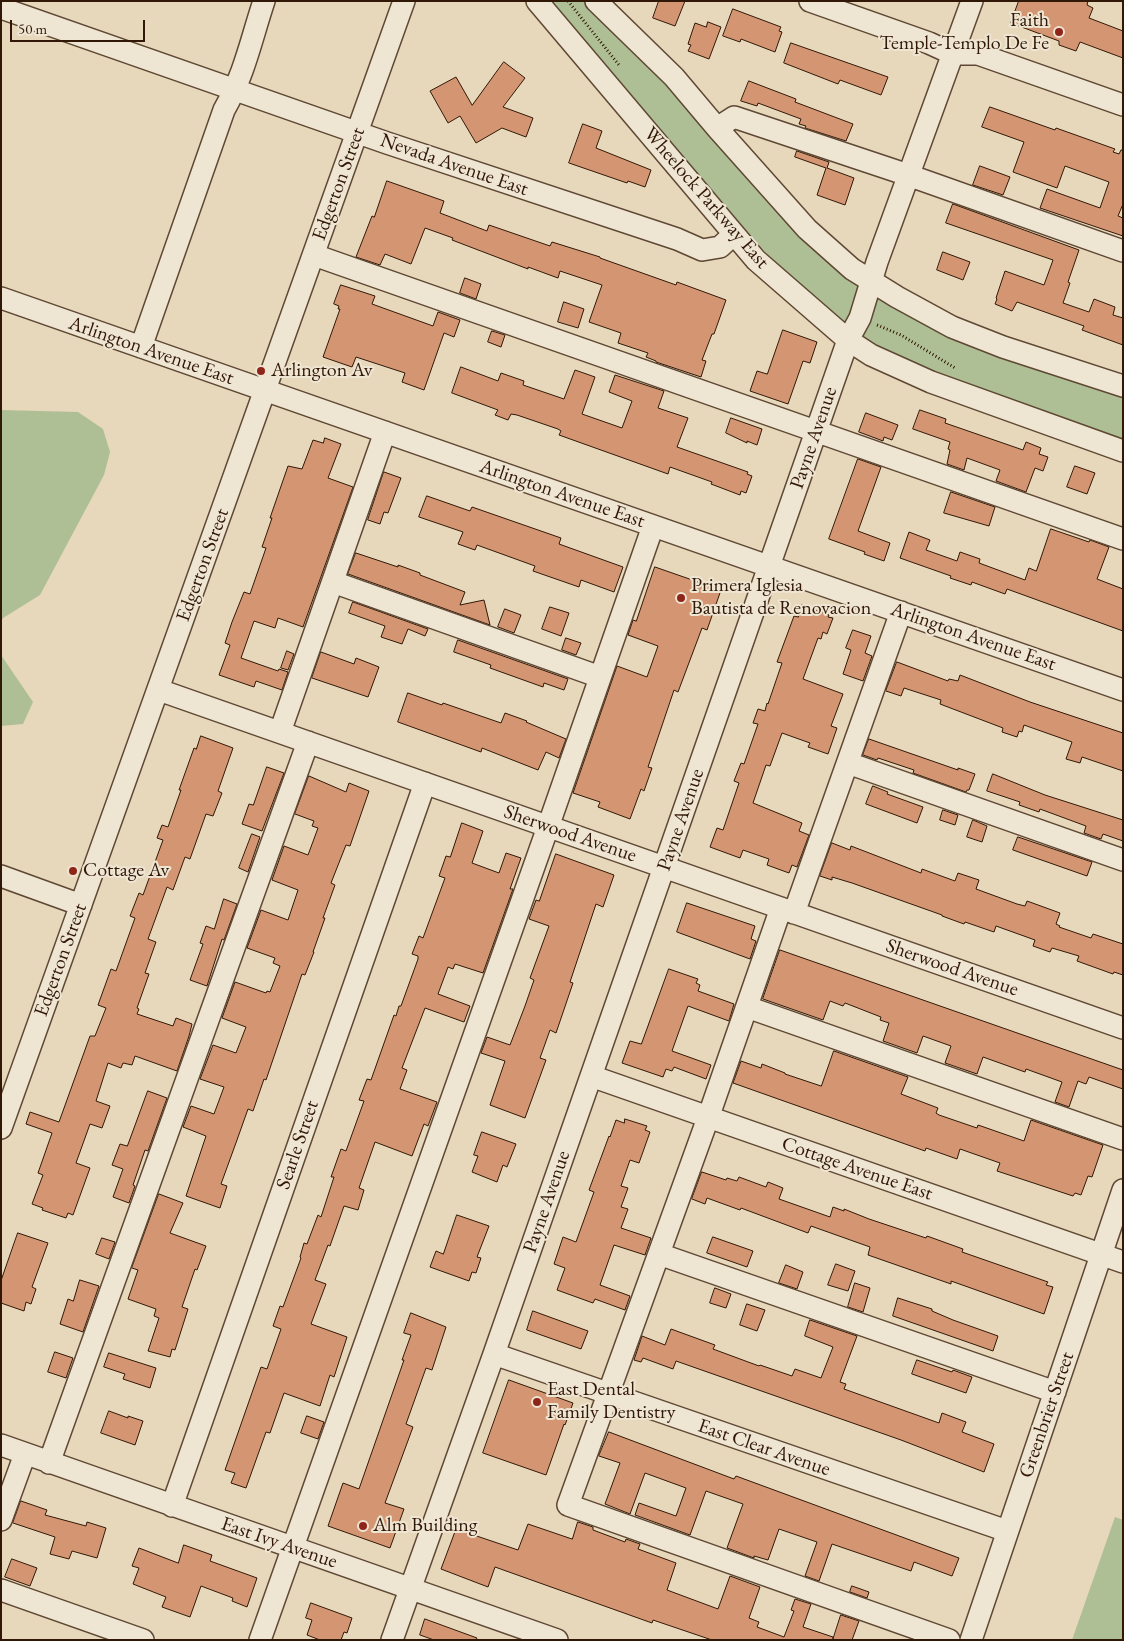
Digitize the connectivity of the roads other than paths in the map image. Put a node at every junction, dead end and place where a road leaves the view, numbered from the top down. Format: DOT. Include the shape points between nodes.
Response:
graph roads {
  1 [pos="264,1"];
  2 [pos="404,1"];
  3 [pos="538,1"];
  4 [pos="596,1"];
  5 [pos="810,1"];
  6 [pos="972,1"];
  7 [pos="1,8"];
  8 [pos="953,54"];
  9 [pos="235,91"];
  10 [pos="1123,105"];
  11 [pos="717,128"];
  12 [pos="357,132"];
  13 [pos="908,175"];
  14 [pos="733,235"];
  15 [pos="1123,251"];
  16 [pos="314,255"];
  17 [pos="870,280"];
  18 [pos="1,298"];
  19 [pos="848,340"];
  20 [pos="141,347"];
  21 [pos="1123,386"];
  22 [pos="265,390"];
  23 [pos="385,432"];
  24 [pos="816,432"];
  25 [pos="1123,451"];
  26 [pos="653,526"];
  27 [pos="1123,539"];
  28 [pos="769,566"];
  29 [pos="333,582"];
  30 [pos="901,612"];
  31 [pos="600,676"];
  32 [pos="158,690"];
  33 [pos="1123,690"];
  34 [pos="280,732"];
  35 [pos="308,742"];
  36 [pos="848,763"];
  37 [pos="425,783"];
  38 [pos="548,827"];
  39 [pos="1123,860"];
  40 [pos="665,867"];
  41 [pos="1,876"];
  42 [pos="81,905"];
  43 [pos="788,910"];
  44 [pos="747,1008"];
  45 [pos="1123,1028"];
  46 [pos="591,1076"];
  47 [pos="708,1118"];
  48 [pos="1,1128"];
  49 [pos="1123,1140"];
  50 [pos="1123,1190"];
  51 [pos="659,1254"];
  52 [pos="1100,1254"];
  53 [pos="1123,1262"];
  54 [pos="494,1354"];
  55 [pos="1055,1392"];
  56 [pos="609,1394"];
  57 [pos="1,1445"];
  58 [pos="26,1454"];
  59 [pos="49,1462"];
  60 [pos="172,1506"];
  61 [pos="1,1520"];
  62 [pos="1007,1531"];
  63 [pos="292,1548"];
  64 [pos="410,1589"];
  65 [pos="1,1590"];
  66 [pos="535,1636"];
  67 [pos="143,1640"];
  68 [pos="260,1640"];
  69 [pos="392,1640"];
  70 [pos="557,1640"];
  71 [pos="949,1640"];
  72 [pos="971,1640"];
  1 -- 9 [label="street"];
  2 -- 12 [label="street, Edgerton Street"];
  3 -- 14 [label="street, Wheelock Parkway East"];
  4 -- 11 [label="street" via="674,77"];
  5 -- 8 [label="street"];
  6 -- 8 [label="street, Payne Avenue"];
  7 -- 9 [label="street, Nevada Avenue East"];
  8 -- 10 [label="street" via="978,54"];
  8 -- 13 [label="street, Payne Avenue"];
  9 -- 12 [label="street, Nevada Avenue East"];
  9 -- 20 [label="street" via="224,110"];
  11 -- 13 [label="street" via="734,117"];
  11 -- 17 [label="street" via="807,229 852,269"];
  12 -- 14 [label="street, Nevada Avenue East" via="702,250 720,247"];
  12 -- 16 [label="street, Edgerton Street"];
  13 -- 15 [label="street"];
  13 -- 17 [label="street, Payne Avenue"];
  14 -- 19 [label="street, Wheelock Parkway East" via="756,260"];
  16 -- 22 [label="street, Edgerton Street"];
  16 -- 24 [label="street"];
  17 -- 19 [label="street, Payne Avenue" via="860,318"];
  17 -- 21 [label="street" via="952,327"];
  18 -- 20 [label="street, Arlington Avenue East"];
  19 -- 24 [label="street, Payne Avenue"];
  19 -- 25 [label="street, Wheelock Parkway East" via="871,355 931,382"];
  20 -- 22 [label="street, Arlington Avenue East"];
  22 -- 23 [label="street, Arlington Avenue East"];
  22 -- 32 [label="street, Edgerton Street"];
  23 -- 26 [label="street, Arlington Avenue East"];
  23 -- 29 [label="street"];
  24 -- 27 [label="street"];
  24 -- 28 [label="street, Payne Avenue"];
  26 -- 28 [label="street, Arlington Avenue East"];
  26 -- 31 [label="street"];
  28 -- 30 [label="street, Arlington Avenue East"];
  28 -- 40 [label="street, Payne Avenue"];
  29 -- 31 [label="street"];
  29 -- 34 [label="street"];
  30 -- 33 [label="street, Arlington Avenue East"];
  30 -- 36 [label="street"];
  31 -- 38 [label="street"];
  32 -- 34 [label="street, Sherwood Avenue"];
  32 -- 42 [label="street, Edgerton Street"];
  34 -- 35 [label="street, Sherwood Avenue"];
  35 -- 37 [label="street, Sherwood Avenue"];
  35 -- 59 [label="street"];
  36 -- 39 [label="street"];
  36 -- 43 [label="street"];
  37 -- 38 [label="street, Sherwood Avenue"];
  37 -- 60 [label="street, Searle Street"];
  38 -- 40 [label="street, Sherwood Avenue"];
  38 -- 63 [label="street"];
  40 -- 43 [label="street, Sherwood Avenue"];
  40 -- 46 [label="street, Payne Avenue"];
  41 -- 42 [label="street"];
  42 -- 48 [label="street, Edgerton Street"];
  43 -- 44 [label="street"];
  43 -- 45 [label="street, Sherwood Avenue"];
  44 -- 47 [label="street"];
  44 -- 49 [label="street"];
  46 -- 47 [label="street, Cottage Avenue East"];
  46 -- 54 [label="street, Payne Avenue"];
  47 -- 51 [label="street"];
  47 -- 52 [label="street, Cottage Avenue East"];
  50 -- 52 [label="street, Greenbrier Street"];
  51 -- 55 [label="street"];
  51 -- 56 [label="street"];
  52 -- 53 [label="street, Cottage Avenue East"];
  52 -- 55 [label="street, Greenbrier Street"];
  54 -- 56 [label="street, East Clear Avenue"];
  54 -- 64 [label="street, Payne Avenue"];
  55 -- 62 [label="street, Greenbrier Street"];
  56 -- 62 [label="street, East Clear Avenue"];
  56 -- 71 [label="street" via="568,1505"];
  57 -- 58 [label="street, East Ivy Avenue"];
  58 -- 59 [label="street, East Ivy Avenue"];
  58 -- 61 [label="street"];
  59 -- 60 [label="street, East Ivy Avenue"];
  60 -- 63 [label="street, East Ivy Avenue"];
  62 -- 72 [label="street, Greenbrier Street"];
  63 -- 64 [label="street, East Ivy Avenue"];
  63 -- 68 [label="street"];
  64 -- 66 [label="street, East Ivy Avenue"];
  64 -- 69 [label="street, Payne Avenue"];
  65 -- 67 [label="street"];
  66 -- 70 [label="street, East Ivy Avenue"];
}
